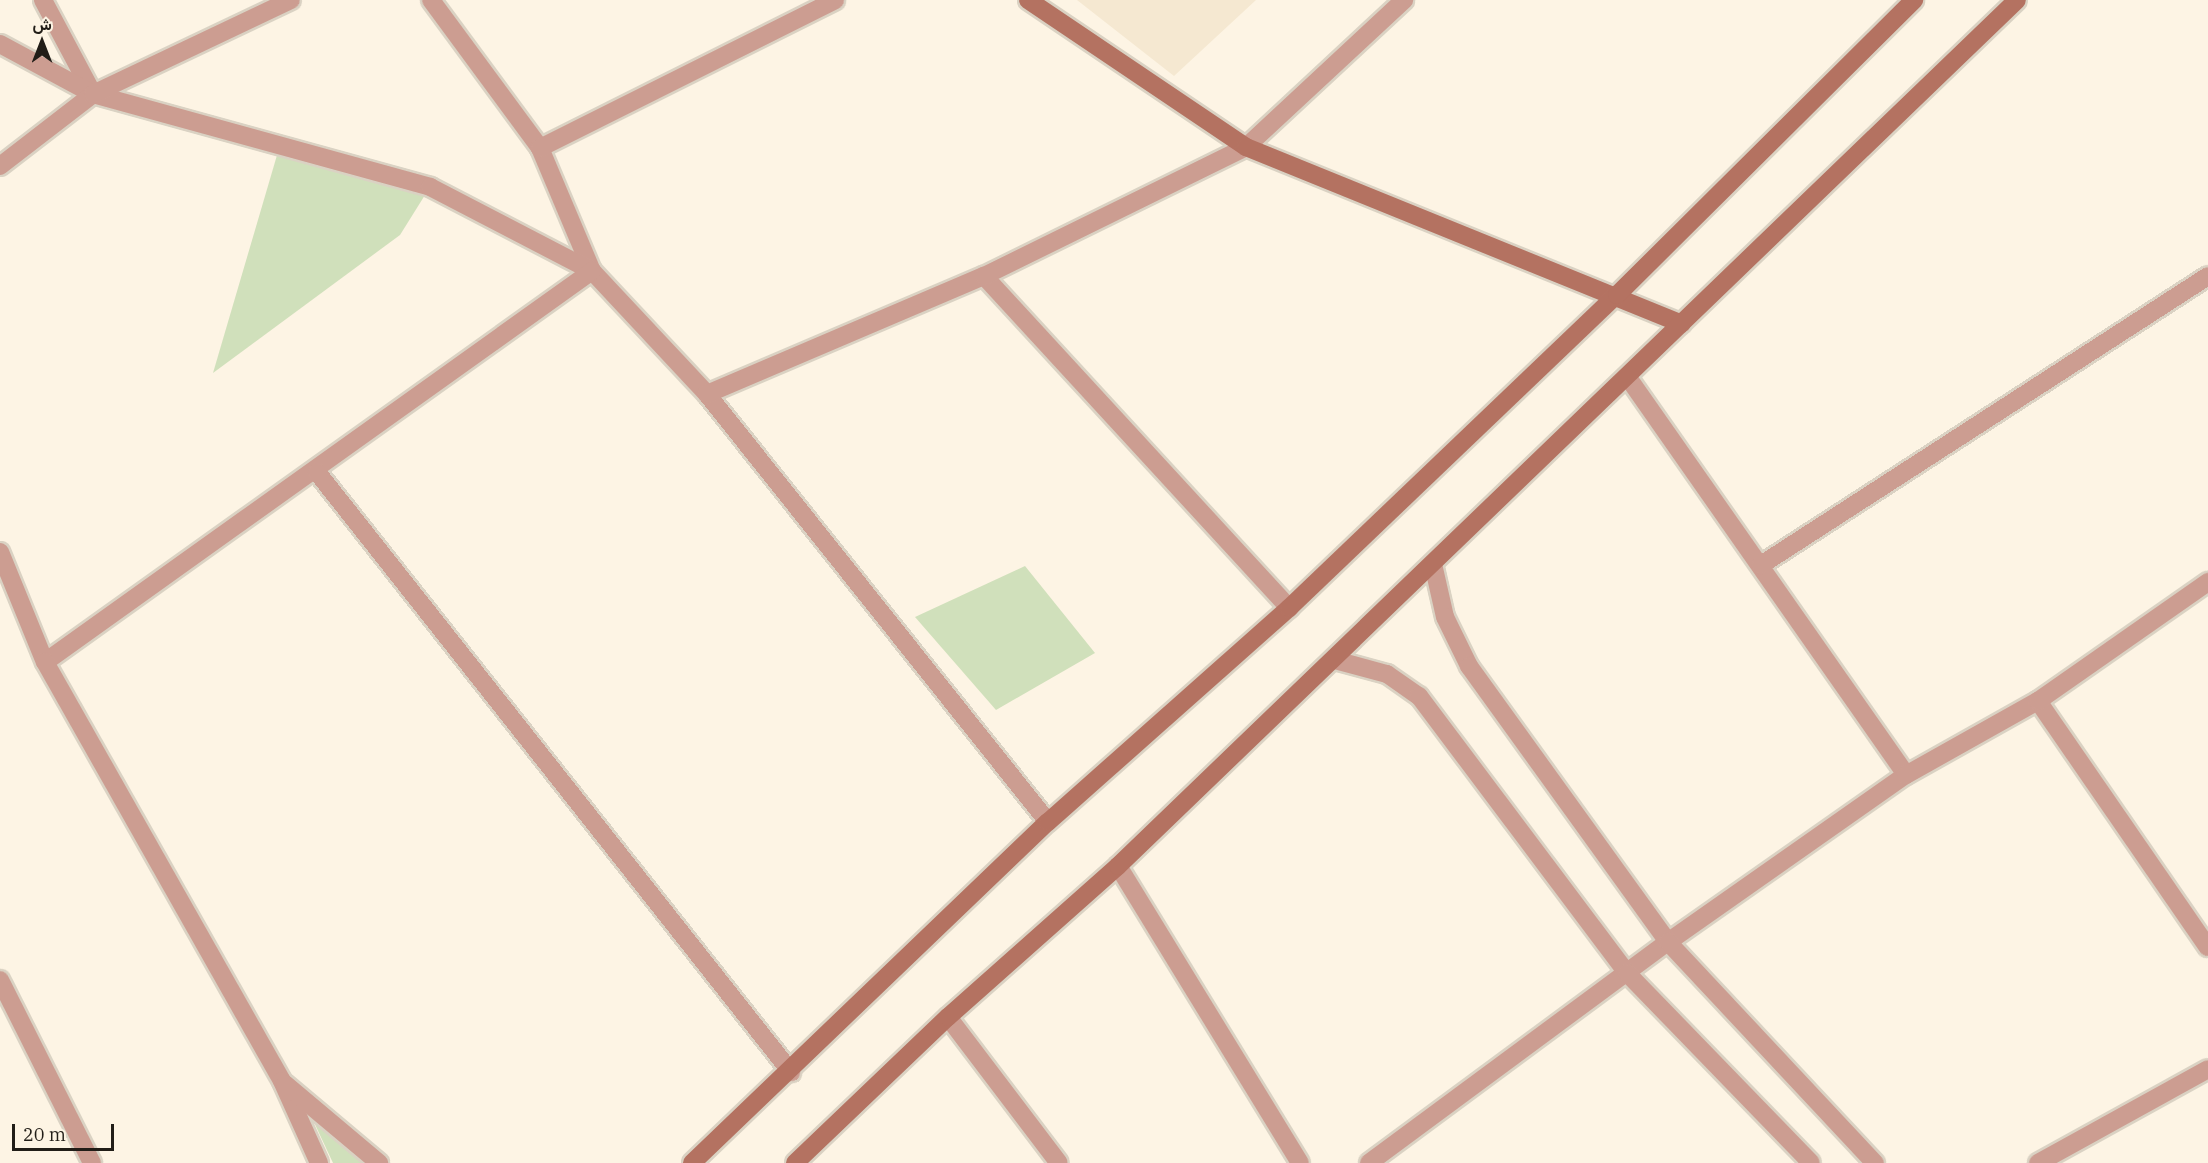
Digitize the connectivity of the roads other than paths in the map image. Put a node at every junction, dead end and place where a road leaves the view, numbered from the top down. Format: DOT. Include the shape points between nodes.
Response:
graph roads {
  1 [pos="43,0"];
  2 [pos="291,0"];
  3 [pos="431,0"];
  4 [pos="835,0"];
  5 [pos="1028,0"];
  6 [pos="1404,0"];
  7 [pos="1914,0"];
  8 [pos="2018,0"];
  9 [pos="0,44"];
  10 [pos="93,94"];
  11 [pos="1246,147"];
  12 [pos="540,148"];
  13 [pos="0,166"];
  14 [pos="592,271"];
  15 [pos="984,276"];
  16 [pos="2208,276"];
  17 [pos="1617,295"];
  18 [pos="1681,324"];
  19 [pos="1629,379"];
  20 [pos="707,394"];
  21 [pos="316,472"];
  22 [pos="0,552"];
  23 [pos="1433,564"];
  24 [pos="1761,565"];
  25 [pos="2208,582"];
  26 [pos="1289,608"];
  27 [pos="1335,660"];
  28 [pos="45,662"];
  29 [pos="2038,701"];
  30 [pos="1906,776"];
  31 [pos="1048,822"];
  32 [pos="1118,866"];
  33 [pos="1668,942"];
  34 [pos="2208,947"];
  35 [pos="1627,973"];
  36 [pos="0,980"];
  37 [pos="948,1017"];
  38 [pos="2208,1069"];
  39 [pos="791,1071"];
  40 [pos="282,1081"];
  41 [pos="92,1163"];
  42 [pos="319,1163"];
  43 [pos="378,1163"];
  44 [pos="692,1163"];
  45 [pos="795,1163"];
  46 [pos="1059,1163"];
  47 [pos="1300,1163"];
  48 [pos="1369,1163"];
  49 [pos="1811,1163"];
  50 [pos="1875,1163"];
  51 [pos="2038,1163"];
  1 -- 10 [label="street"];
  2 -- 10 [label="street"];
  3 -- 12 [label="street"];
  4 -- 12 [label="street"];
  5 -- 11 [label="main road"];
  6 -- 11 [label="street"];
  7 -- 17 [label="main road"];
  8 -- 18 [label="main road"];
  9 -- 10 [label="street"];
  10 -- 13 [label="street"];
  10 -- 14 [label="street" via="430,187"];
  11 -- 15 [label="street"];
  11 -- 17 [label="main road"];
  12 -- 14 [label="street"];
  14 -- 20 [label="street"];
  14 -- 21 [label="street"];
  15 -- 20 [label="street"];
  15 -- 26 [label="street"];
  16 -- 24 [label="street"];
  17 -- 18 [label="main road"];
  17 -- 26 [label="main road"];
  18 -- 19 [label="main road"];
  19 -- 23 [label="main road"];
  19 -- 24 [label="street"];
  20 -- 31 [label="street"];
  21 -- 28 [label="street"];
  21 -- 39 [label="street"];
  22 -- 28 [label="street"];
  23 -- 27 [label="main road"];
  23 -- 33 [label="street" via="1445,617 1469,666"];
  24 -- 30 [label="street"];
  25 -- 29 [label="street"];
  26 -- 31 [label="main road"];
  27 -- 32 [label="main road"];
  27 -- 35 [label="street" via="1387,674 1419,696"];
  28 -- 40 [label="street"];
  29 -- 30 [label="street"];
  29 -- 34 [label="street"];
  30 -- 33 [label="street"];
  31 -- 39 [label="main road"];
  32 -- 37 [label="main road"];
  32 -- 47 [label="street"];
  33 -- 35 [label="street"];
  33 -- 50 [label="street"];
  35 -- 48 [label="street"];
  35 -- 49 [label="street"];
  36 -- 41 [label="street"];
  37 -- 45 [label="main road"];
  37 -- 46 [label="street"];
  38 -- 51 [label="street"];
  39 -- 44 [label="main road"];
  40 -- 42 [label="street"];
  40 -- 43 [label="street"];
}
